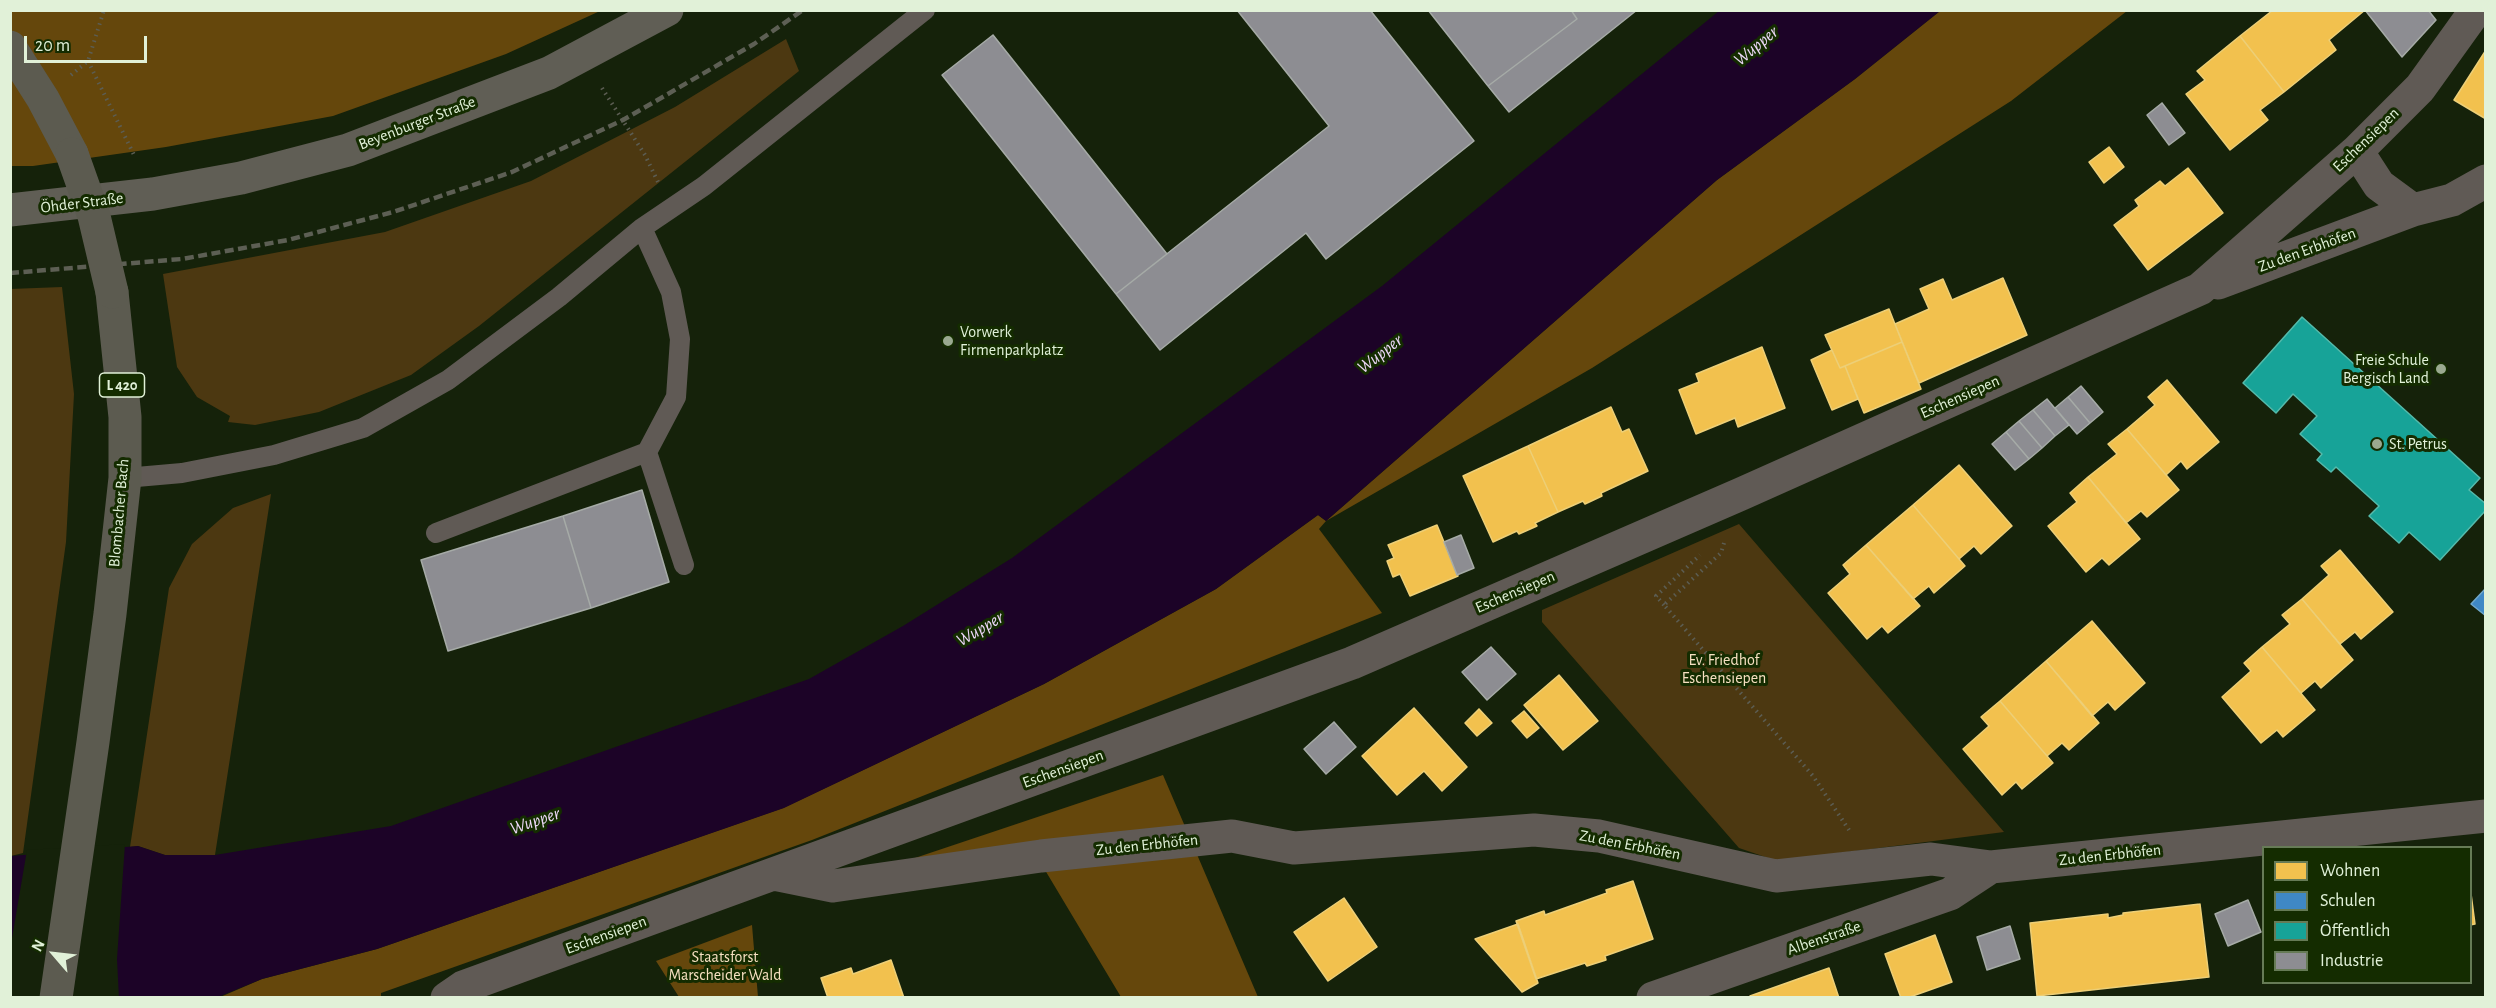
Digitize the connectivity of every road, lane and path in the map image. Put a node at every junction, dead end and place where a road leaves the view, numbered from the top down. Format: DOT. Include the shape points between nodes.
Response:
graph roads {
  1 [pos="104,10"];
  2 [pos="666,10"];
  3 [pos="926,10"];
  4 [pos="2476,10"];
  5 [pos="10,47"];
  6 [pos="600,84"];
  7 [pos="2356,151"];
  8 [pos="2486,181"];
  9 [pos="153,194"];
  10 [pos="672,209"];
  11 [pos="10,210"];
  12 [pos="2413,210"];
  13 [pos="642,228"];
  14 [pos="2200,289"];
  15 [pos="647,452"];
  16 [pos="124,478"];
  17 [pos="1741,494"];
  18 [pos="436,532"];
  19 [pos="1704,552"];
  20 [pos="684,565"];
  21 [pos="1664,605"];
  22 [pos="2486,816"];
  23 [pos="1865,867"];
  24 [pos="1991,867"];
  25 [pos="774,874"];
  26 [pos="56,998"];
  27 [pos="447,998"];
  28 [pos="1653,998"];
  1 -- 9 [label="path" via="88,61"];
  2 -- 9 [label="main road, Beyenburger Straße" via="549,73 348,150 241,178"];
  3 -- 10 [label="lane"];
  4 -- 7 [label="street, Eschensiepen" via="2420,88"];
  5 -- 16 [label="main road, Blombacher Bach / L 420, bridge" via="72,154 94,216 111,292 125,417"];
  6 -- 10 [label="path" via="645,155"];
  7 -- 12 [label="street" via="2379,185"];
  7 -- 14 [label="street, Eschensiepen"];
  8 -- 12 [label="street, Zu den Erbhöfen" via="2452,200"];
  9 -- 11 [label="main road, Öhder Straße"];
  10 -- 13 [label="lane"];
  12 -- 14 [label="street, Zu den Erbhöfen"];
  13 -- 15 [label="lane" via="670,292 680,339 676,397"];
  13 -- 16 [label="lane" via="559,297 448,380 363,428 274,455 182,473"];
  14 -- 17 [label="street, Eschensiepen"];
  15 -- 18 [label="lane"];
  15 -- 20 [label="lane"];
  16 -- 26 [label="main road, Blombacher Bach / L 420" via="110,614"];
  17 -- 21 [label="path" via="1720,553"];
  17 -- 25 [label="street, Eschensiepen" via="1352,663"];
  19 -- 21 [label="path" via="1656,596"];
  21 -- 23 [label="path" via="1813,776 1854,837"];
  22 -- 24 [label="street, Zu den Erbhöfen"];
  23 -- 24 [label="street, Zu den Erbhöfen" via="1930,859"];
  23 -- 25 [label="street, Zu den Erbhöfen" via="1776,876 1599,836 1534,830 1294,848 1232,836 1041,856 833,886"];
  24 -- 28 [label="street, Albenstraße" via="1950,894"];
  25 -- 27 [label="street, Eschensiepen" via="463,987"];
}
